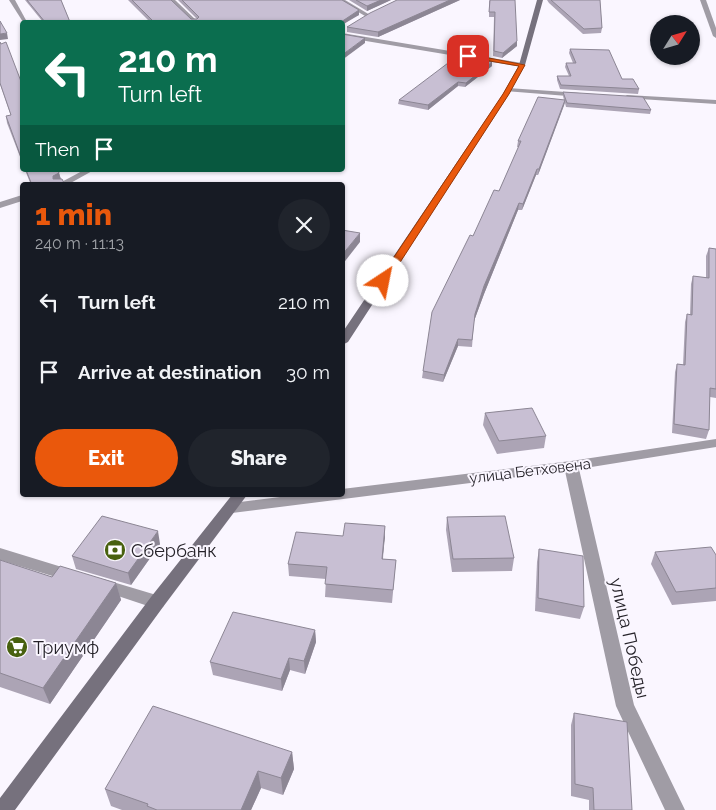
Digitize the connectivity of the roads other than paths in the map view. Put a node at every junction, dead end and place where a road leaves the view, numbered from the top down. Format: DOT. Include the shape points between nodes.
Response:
graph roads {
  1 [pos="12,0"];
  2 [pos="172,0"];
  3 [pos="341,0"];
  4 [pos="540,0"];
  5 [pos="702,0"];
  6 [pos="375,11"];
  7 [pos="367,15"];
  8 [pos="24,20"];
  9 [pos="194,20"];
  10 [pos="359,20"];
  11 [pos="345,36"];
  12 [pos="716,36"];
  13 [pos="522,65"];
  14 [pos="508,90"];
  15 [pos="587,95"];
  16 [pos="617,97"];
  17 [pos="716,102"];
  18 [pos="86,172"];
  19 [pos="66,182"];
  20 [pos="20,199"];
  21 [pos="0,205"];
  22 [pos="345,337"];
  23 [pos="716,443"];
  24 [pos="571,466"];
  25 [pos="345,494"];
  26 [pos="309,497"];
  27 [pos="236,502"];
  28 [pos="0,554"];
  29 [pos="157,602"];
  30 [pos="3,810"];
  31 [pos="675,810"];
  1 -- 8 [label="street"];
  2 -- 9 [label="street"];
  3 -- 7 [label="street"];
  4 -- 13 [label="main road"];
  5 -- 12 [label="street"];
  6 -- 7 [label="street"];
  7 -- 10 [label="street"];
  11 -- 13 [label="street"];
  13 -- 14 [label="main road"];
  14 -- 15 [label="street"];
  14 -- 22 [label="main road"];
  16 -- 17 [label="street"];
  18 -- 19 [label="street"];
  20 -- 21 [label="street"];
  23 -- 24 [label="street, улица Бетховена"];
  24 -- 25 [label="street, улица Бетховена"];
  24 -- 31 [label="street, улица Победы" via="625,706"];
  26 -- 27 [label="street"];
  27 -- 29 [label="main road"];
  28 -- 29 [label="street"];
  29 -- 30 [label="main road"];
}
